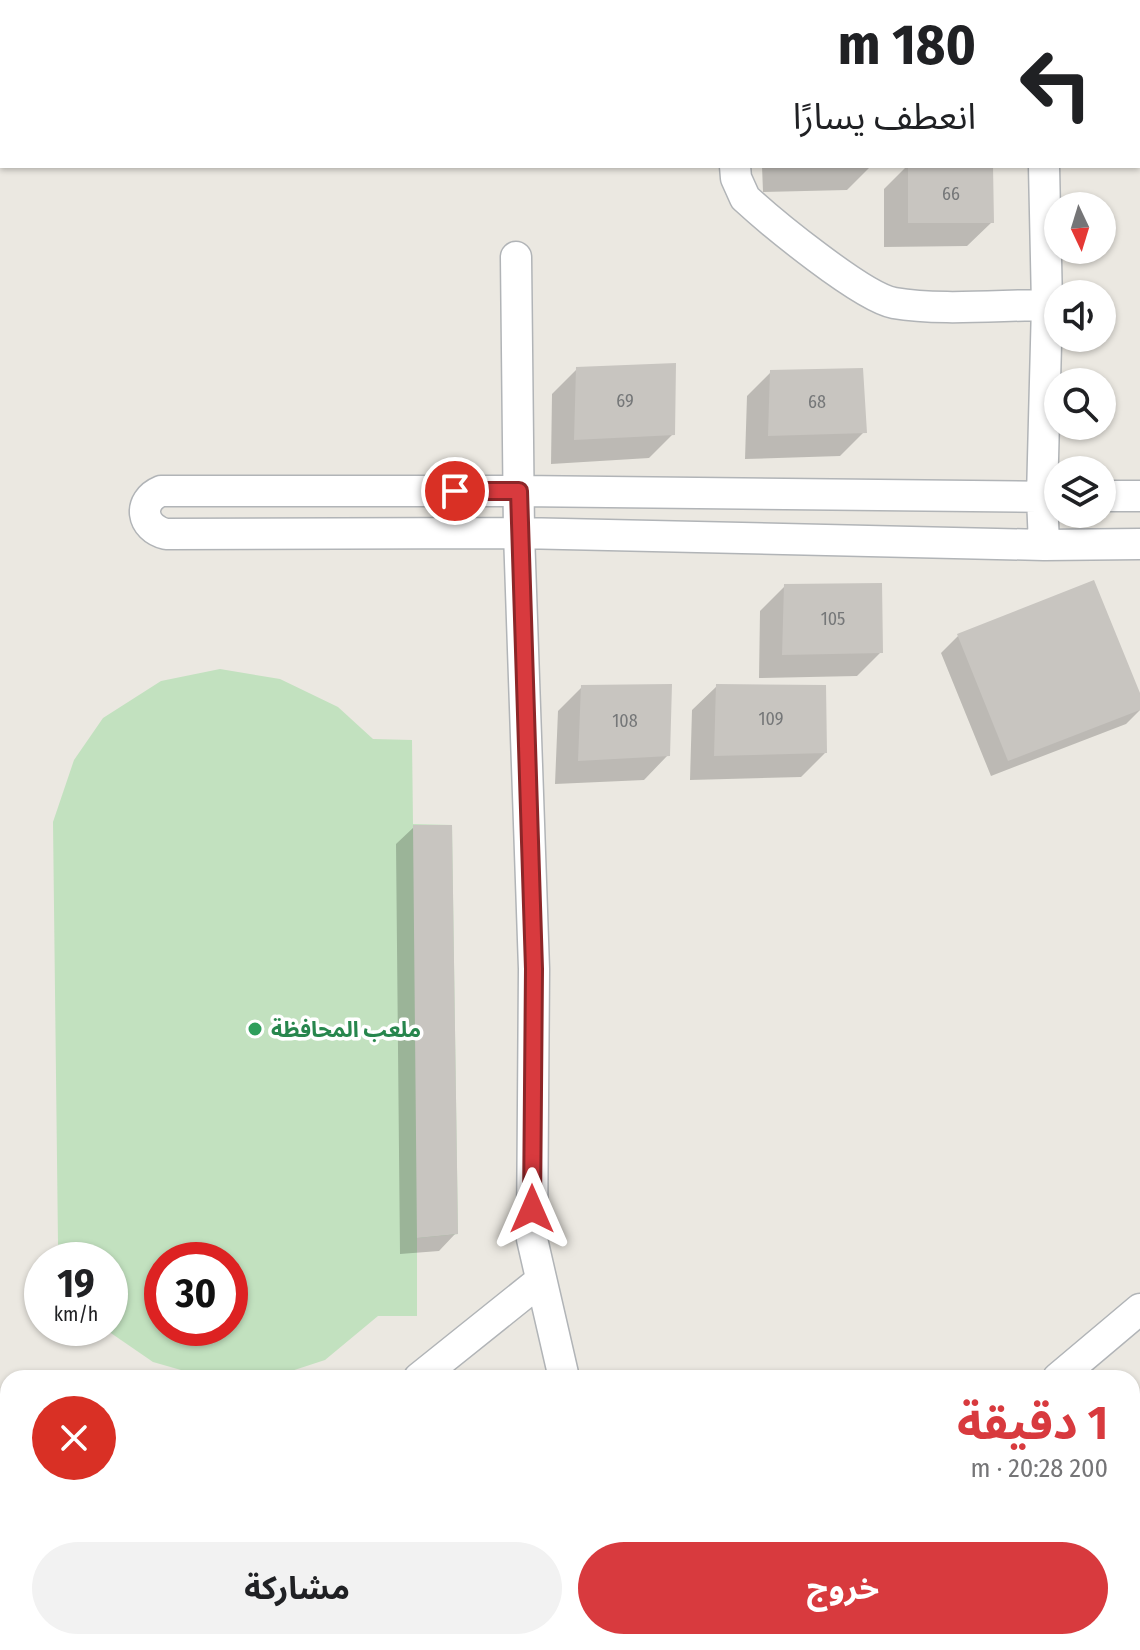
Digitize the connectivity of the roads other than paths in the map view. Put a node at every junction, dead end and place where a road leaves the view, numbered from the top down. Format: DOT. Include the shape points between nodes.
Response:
graph roads {
  1 [pos="735,168"];
  2 [pos="1044,168"];
  3 [pos="516,257"];
  4 [pos="1046,280"];
  5 [pos="1044,305"];
  6 [pos="1048,352"];
  7 [pos="1049,456"];
  8 [pos="519,491"];
  9 [pos="1116,496"];
  10 [pos="1140,496"];
  11 [pos="1044,497"];
  12 [pos="1046,528"];
  13 [pos="519,533"];
  14 [pos="1140,544"];
  15 [pos="1044,545"];
  16 [pos="540,1281"];
  17 [pos="1140,1309"];
  18 [pos="429,1370"];
  19 [pos="562,1370"];
  20 [pos="1068,1370"];
  1 -- 5 [label="street" via="745,198 863,290 891,303"];
  2 -- 4 [label="street"];
  3 -- 8 [label="street"];
  6 -- 7 [label="street"];
  8 -- 11 [label="street"];
  8 -- 13 [label="street"];
  8 -- 13 [label="street" via="161,491 144,510 150,527 166,534"];
  9 -- 10 [label="street"];
  12 -- 15 [label="street"];
  13 -- 15 [label="street"];
  13 -- 16 [label="street" via="534,969 532,1239"];
  14 -- 15 [label="street"];
  16 -- 18 [label="street"];
  16 -- 19 [label="street"];
  17 -- 20 [label="street"];
}
